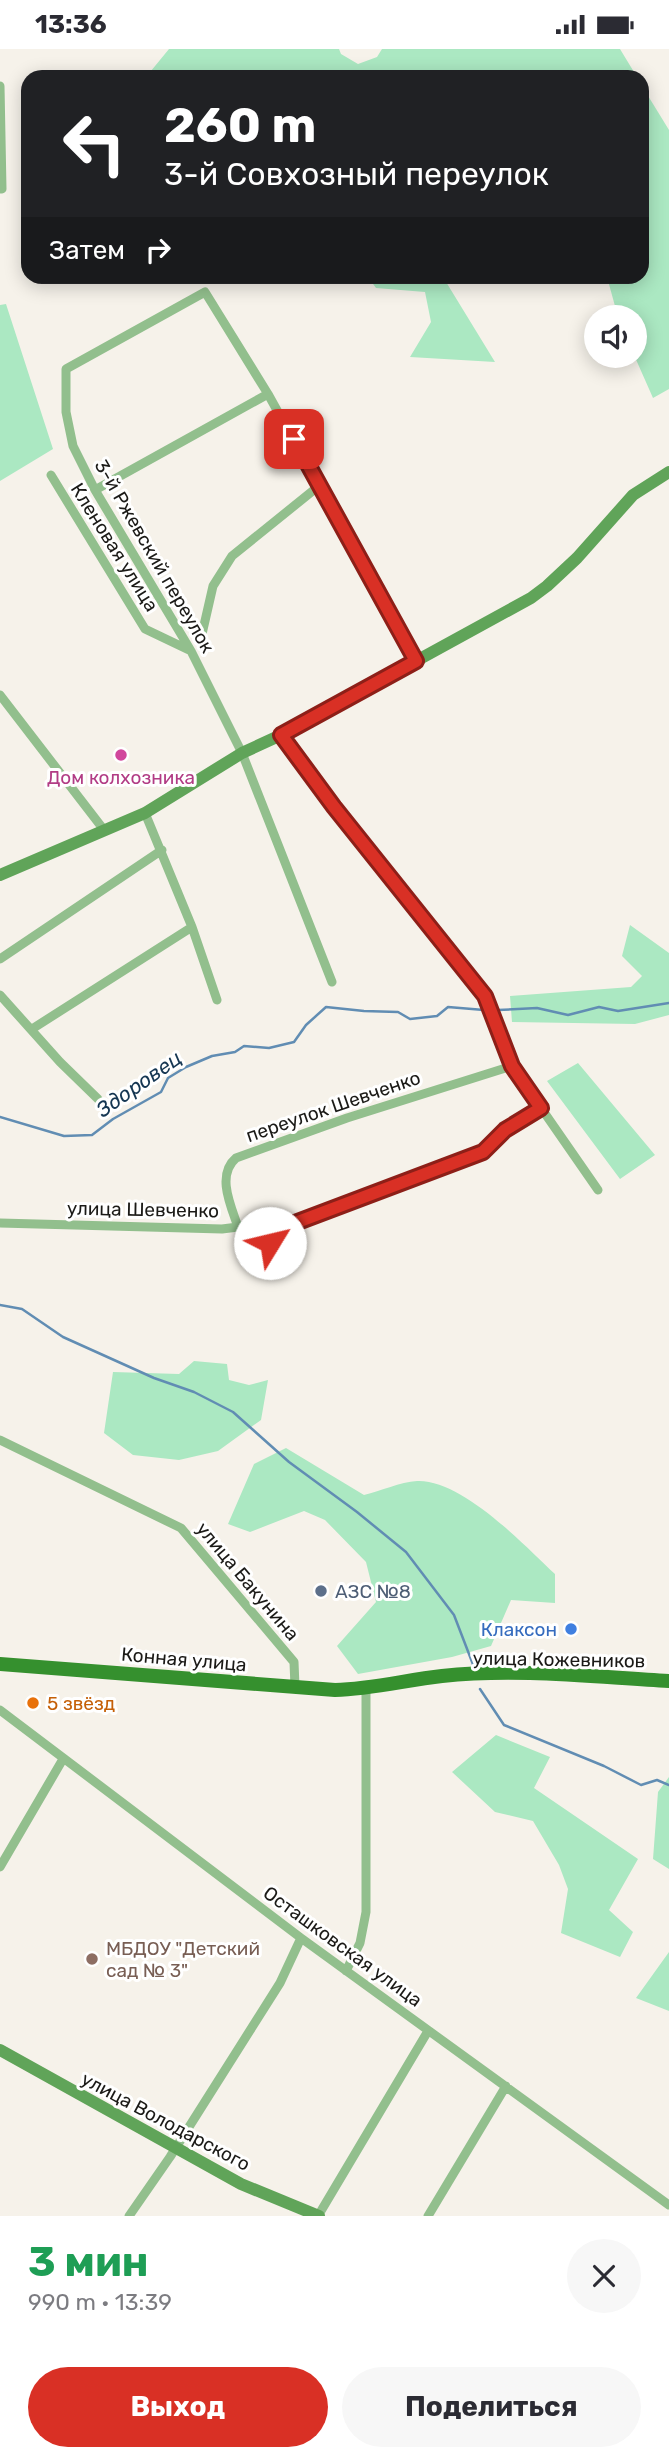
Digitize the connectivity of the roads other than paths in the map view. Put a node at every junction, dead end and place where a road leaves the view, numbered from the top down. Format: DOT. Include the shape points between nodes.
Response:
graph roads {
  1 [pos="0,86"];
  2 [pos="1,189"];
  3 [pos="268,394"];
  4 [pos="669,472"];
  5 [pos="51,475"];
  6 [pos="320,485"];
  7 [pos="95,490"];
  8 [pos="202,634"];
  9 [pos="191,651"];
  10 [pos="416,661"];
  11 [pos="0,695"];
  12 [pos="281,735"];
  13 [pos="242,753"];
  14 [pos="145,813"];
  15 [pos="104,830"];
  16 [pos="162,850"];
  17 [pos="0,875"];
  18 [pos="192,927"];
  19 [pos="0,959"];
  20 [pos="332,982"];
  21 [pos="0,995"];
  22 [pos="216,1000"];
  23 [pos="32,1030"];
  24 [pos="512,1066"];
  25 [pos="98,1099"];
  26 [pos="541,1108"];
  27 [pos="598,1190"];
  28 [pos="0,1223"];
  29 [pos="238,1227"];
  30 [pos="0,1440"];
  31 [pos="0,1664"];
  32 [pos="669,1681"];
  33 [pos="295,1687"];
  34 [pos="366,1689"];
  35 [pos="0,1710"];
  36 [pos="63,1759"];
  37 [pos="0,1867"];
  38 [pos="301,1938"];
  39 [pos="346,1971"];
  40 [pos="428,2031"];
  41 [pos="0,2050"];
  42 [pos="506,2086"];
  43 [pos="175,2149"];
  44 [pos="669,2205"];
  45 [pos="129,2216"];
  46 [pos="319,2216"];
  47 [pos="428,2216"];
  1 -- 2 [label="street"];
  3 -- 6 [label="street"];
  3 -- 7 [label="street"];
  3 -- 7 [label="street, 3-й Ржевский переулок" via="205,292 66,369 66,412 73,446"];
  4 -- 10 [label="main road" via="632,495 577,558 531,598"];
  5 -- 9 [label="street, Кленовая улица" via="145,629"];
  6 -- 8 [label="street" via="232,557 213,586"];
  6 -- 10 [label="street"];
  7 -- 9 [label="street, 3-й Ржевский переулок"];
  9 -- 13 [label="street, 3-й Ржевский переулок"];
  10 -- 12 [label="main road"];
  11 -- 15 [label="street"];
  12 -- 13 [label="main road"];
  12 -- 24 [label="street" via="485,996"];
  13 -- 14 [label="main road"];
  13 -- 20 [label="street, 3-й Ржевский переулок"];
  14 -- 15 [label="main road"];
  14 -- 16 [label="street"];
  15 -- 17 [label="main road"];
  16 -- 18 [label="street"];
  16 -- 19 [label="street"];
  18 -- 22 [label="street"];
  18 -- 23 [label="street"];
  21 -- 23 [label="street"];
  23 -- 25 [label="street"];
  24 -- 26 [label="street"];
  24 -- 29 [label="street, переулок Шевченко" via="236,1158 229,1164 225,1186"];
  26 -- 27 [label="street"];
  26 -- 29 [label="street, улица Шевченко" via="505,1130 483,1152 295,1223 270,1243"];
  28 -- 29 [label="street, улица Шевченко"];
  30 -- 33 [label="street, улица Бакунина" via="181,1528 294,1662"];
  31 -- 33 [label="main road, Конная улица"];
  32 -- 34 [label="main road, улица Кожевников" via="513,1673 442,1676"];
  33 -- 34 [label="main road, Конная улица"];
  34 -- 39 [label="street" via="366,1912 360,1943"];
  35 -- 36 [label="street, Осташковская улица"];
  36 -- 37 [label="street"];
  36 -- 38 [label="street, Осташковская улица"];
  38 -- 39 [label="street, Осташковская улица"];
  38 -- 43 [label="street" via="280,1983"];
  39 -- 40 [label="street, Осташковская улица"];
  40 -- 42 [label="street, Осташковская улица"];
  40 -- 46 [label="street"];
  41 -- 43 [label="main road, улица Володарского"];
  42 -- 44 [label="street, Осташковская улица"];
  42 -- 47 [label="street"];
  43 -- 45 [label="street"];
  43 -- 46 [label="main road, улица Володарского" via="241,2184"];
}
